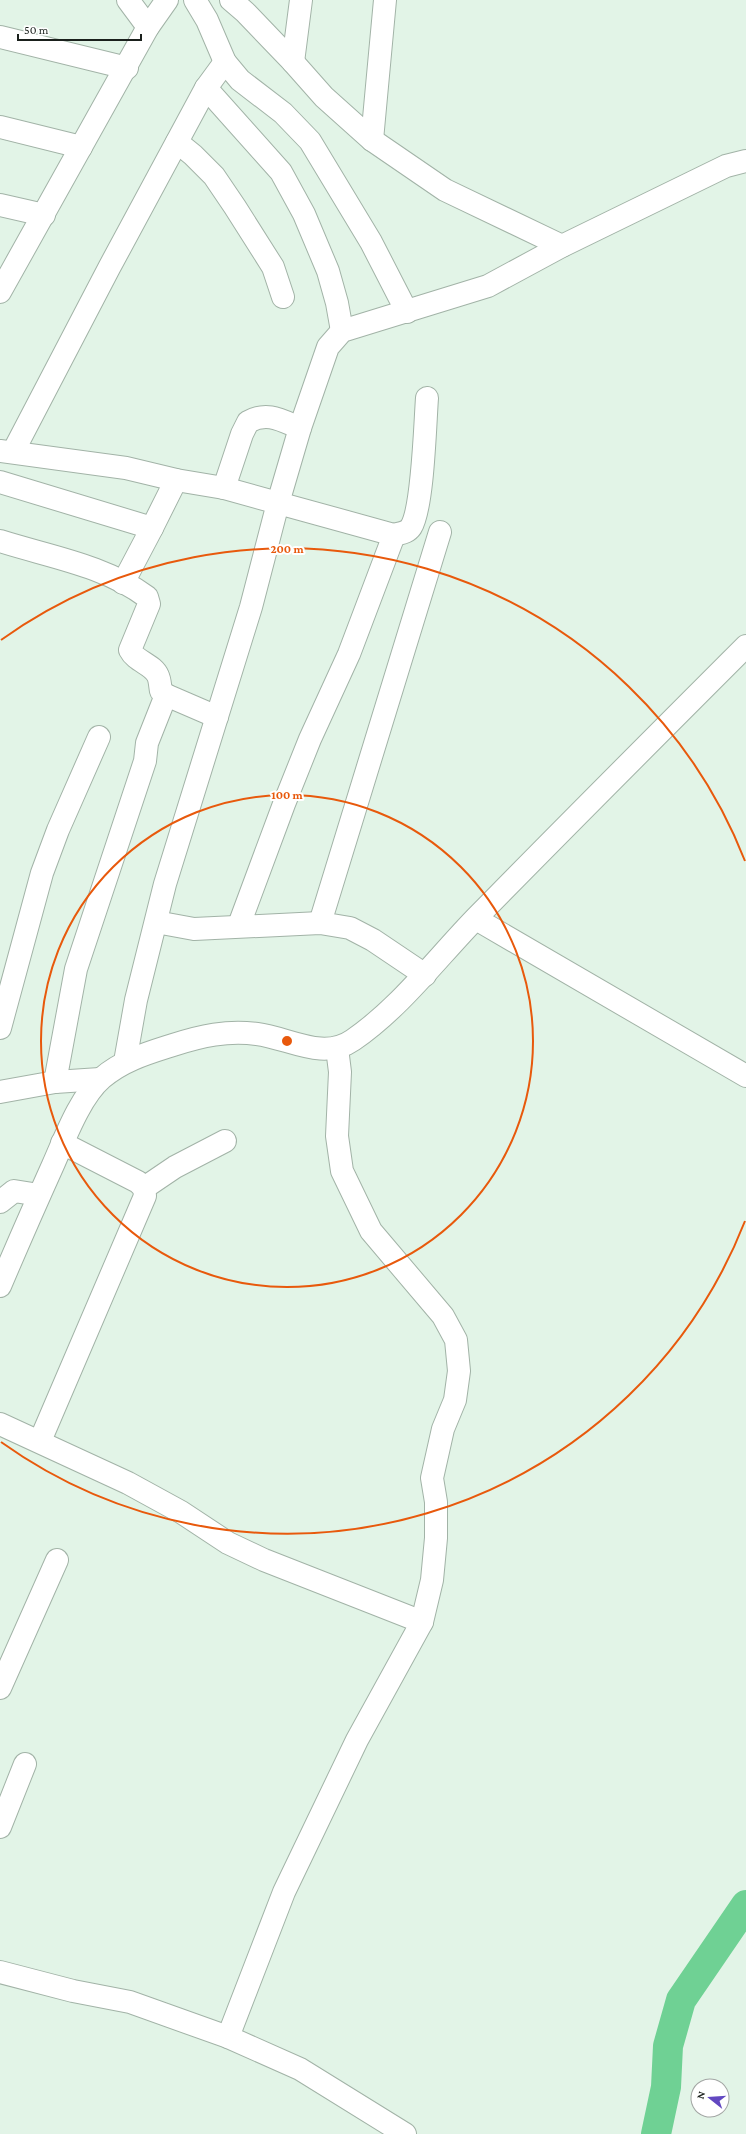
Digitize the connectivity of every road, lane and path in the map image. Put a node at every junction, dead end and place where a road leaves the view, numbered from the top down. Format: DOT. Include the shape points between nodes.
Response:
graph roads {
  1 [pos="128,0"];
  2 [pos="167,0"];
  3 [pos="194,0"];
  4 [pos="231,0"];
  5 [pos="301,0"];
  6 [pos="385,0"];
  7 [pos="148,27"];
  8 [pos="0,37"];
  9 [pos="225,62"];
  10 [pos="293,62"];
  11 [pos="127,68"];
  12 [pos="206,88"];
  13 [pos="0,128"];
  14 [pos="372,140"];
  15 [pos="177,142"];
  16 [pos="81,147"];
  17 [pos="746,161"];
  18 [pos="0,205"];
  19 [pos="44,215"];
  20 [pos="562,246"];
  21 [pos="0,290"];
  22 [pos="283,297"];
  23 [pos="407,312"];
  24 [pos="342,331"];
  25 [pos="427,398"];
  26 [pos="300,428"];
  27 [pos="7,451"];
  28 [pos="176,480"];
  29 [pos="0,482"];
  30 [pos="224,488"];
  31 [pos="278,503"];
  32 [pos="152,528"];
  33 [pos="440,532"];
  34 [pos="394,535"];
  35 [pos="0,540"];
  36 [pos="123,583"];
  37 [pos="746,646"];
  38 [pos="166,695"];
  39 [pos="217,716"];
  40 [pos="99,737"];
  41 [pos="476,919"];
  42 [pos="156,922"];
  43 [pos="320,923"];
  44 [pos="239,925"];
  45 [pos="424,975"];
  46 [pos="0,1028"];
  47 [pos="338,1048"];
  48 [pos="125,1062"];
  49 [pos="746,1076"];
  50 [pos="100,1079"];
  51 [pos="55,1082"];
  52 [pos="0,1092"];
  53 [pos="225,1141"];
  54 [pos="62,1143"];
  55 [pos="144,1188"];
  56 [pos="40,1195"];
  57 [pos="0,1202"];
  58 [pos="0,1286"];
  59 [pos="0,1424"];
  60 [pos="40,1441"];
  61 [pos="57,1560"];
  62 [pos="422,1622"];
  63 [pos="0,1688"];
  64 [pos="25,1764"];
  65 [pos="0,1827"];
  66 [pos="0,1972"];
  67 [pos="228,2037"];
  68 [pos="405,2134"];
  1 -- 7 [label="street"];
  2 -- 7 [label="street"];
  3 -- 9 [label="street" via="207,20"];
  4 -- 10 [label="street"];
  5 -- 10 [label="street"];
  6 -- 14 [label="street"];
  7 -- 11 [label="street"];
  8 -- 11 [label="street"];
  9 -- 12 [label="street"];
  9 -- 23 [label="street" via="240,80 283,113 310,141 371,242"];
  10 -- 14 [label="street" via="324,97"];
  11 -- 16 [label="street"];
  12 -- 15 [label="street"];
  12 -- 24 [label="street" via="281,172 304,214 328,270"];
  13 -- 16 [label="street"];
  14 -- 20 [label="street" via="445,190"];
  15 -- 22 [label="street" via="214,176 273,267"];
  15 -- 27 [label="street"];
  16 -- 19 [label="street"];
  17 -- 20 [label="street" via="726,166"];
  18 -- 19 [label="street"];
  19 -- 21 [label="street"];
  20 -- 23 [label="street" via="488,286"];
  23 -- 24 [label="street"];
  24 -- 26 [label="street" via="328,347"];
  25 -- 34 [label="street" via="416,516 410,528 404,533"];
  26 -- 30 [label="street" via="273,417 263,416 248,422"];
  26 -- 31 [label="street"];
  27 -- 28 [label="street" via="126,468"];
  28 -- 30 [label="street"];
  28 -- 32 [label="street"];
  29 -- 32 [label="street"];
  30 -- 31 [label="street"];
  31 -- 34 [label="street"];
  31 -- 39 [label="street" via="251,607"];
  32 -- 36 [label="street"];
  33 -- 43 [label="street"];
  34 -- 44 [label="street" via="349,654 296,775"];
  35 -- 36 [label="street" via="106,573"];
  36 -- 38 [label="street" via="147,597 149,604 130,650 133,656 156,672 161,691"];
  37 -- 41 [label="street"];
  38 -- 39 [label="street"];
  38 -- 51 [label="street" via="150,735 145,761 76,969"];
  39 -- 42 [label="street" via="165,884"];
  40 -- 46 [label="street" via="42,873"];
  41 -- 45 [label="street"];
  41 -- 49 [label="street"];
  42 -- 44 [label="street" via="194,929"];
  42 -- 48 [label="street" via="136,1000"];
  43 -- 44 [label="street" via="282,926"];
  43 -- 45 [label="street" via="350,928 373,940"];
  45 -- 47 [label="street" via="368,1029"];
  47 -- 48 [label="street" via="302,1046 258,1034 220,1033 199,1037"];
  47 -- 62 [label="street" via="340,1072 337,1136 342,1171 371,1231 443,1316 456,1340 459,1371 455,1400 443,1429 432,1478 436,1502 436,1538 432,1580"];
  48 -- 50 [label="street"];
  50 -- 51 [label="street"];
  50 -- 54 [label="street" via="82,1105"];
  51 -- 52 [label="street"];
  53 -- 55 [label="street" via="175,1167"];
  54 -- 55 [label="street" via="138,1182"];
  54 -- 56 [label="street"];
  55 -- 60 [label="street" via="143,1203"];
  56 -- 57 [label="street" via="14,1191"];
  56 -- 58 [label="street"];
  59 -- 60 [label="street"];
  60 -- 62 [label="street" via="182,1512 228,1543 264,1560"];
  61 -- 63 [label="street"];
  62 -- 67 [label="street" via="357,1740 287,1886"];
  64 -- 65 [label="street"];
  66 -- 67 [label="street" via="73,1991 130,2002 192,2022"];
  67 -- 68 [label="street" via="300,2069"];
}
